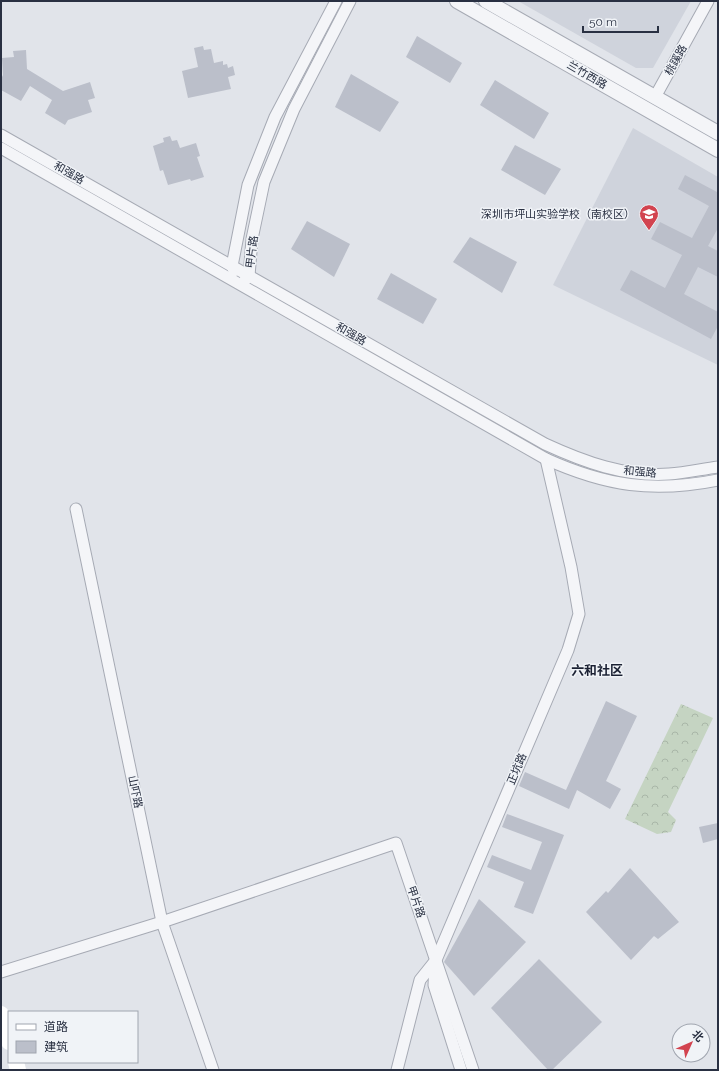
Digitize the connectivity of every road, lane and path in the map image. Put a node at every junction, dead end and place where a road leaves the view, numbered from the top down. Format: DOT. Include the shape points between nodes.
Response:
graph roads {
  1 [pos="336,1"];
  2 [pos="350,1"];
  3 [pos="457,1"];
  4 [pos="486,1"];
  5 [pos="708,1"];
  6 [pos="655,97"];
  7 [pos="718,133"];
  8 [pos="1,135"];
  9 [pos="1,148"];
  10 [pos="718,150"];
  11 [pos="232,266"];
  12 [pos="249,276"];
  13 [pos="241,285"];
  14 [pos="546,459"];
  15 [pos="718,466"];
  16 [pos="718,480"];
  17 [pos="76,509"];
  18 [pos="162,922"];
  19 [pos="436,960"];
  20 [pos="1,972"];
  21 [pos="1,1014"];
  22 [pos="8,1038"];
  23 [pos="213,1070"];
  24 [pos="397,1070"];
  25 [pos="461,1070"];
  26 [pos="473,1070"];
  1 -- 11 [label="street, 甲片路" via="275,117 248,185"];
  2 -- 12 [label="street, 甲片路" via="294,109 264,182 252,239"];
  3 -- 10 [label="street, 兰竹西路"];
  4 -- 6 [label="street, 兰竹西路"];
  5 -- 6 [label="street, 桃蹊路"];
  6 -- 7 [label="street, 兰竹西路"];
  8 -- 11 [label="street, 和强路"];
  9 -- 13 [label="street, 和强路"];
  11 -- 12 [label="street, 和强路"];
  11 -- 13 [label="street, 甲片路"];
  12 -- 13 [label="street, 甲片路"];
  12 -- 15 [label="street, 和强路" via="574,458 627,472 649,474 669,474"];
  13 -- 14 [label="street, 和强路"];
  14 -- 16 [label="street, 和强路" via="590,476 641,486 670,487"];
  14 -- 19 [label="street, 正坑路" via="579,614 568,650"];
  17 -- 18 [label="street, 山吓路"];
  18 -- 19 [label="street, 甲片路" via="396,843"];
  18 -- 20 [label="street"];
  18 -- 23 [label="street, 山吓路"];
  19 -- 24 [label="street, 正坑路" via="420,980"];
  19 -- 25 [label="street, 甲片路" via="434,985"];
  19 -- 26 [label="street, 甲片路"];
  21 -- 22 [label="main road"];
}
